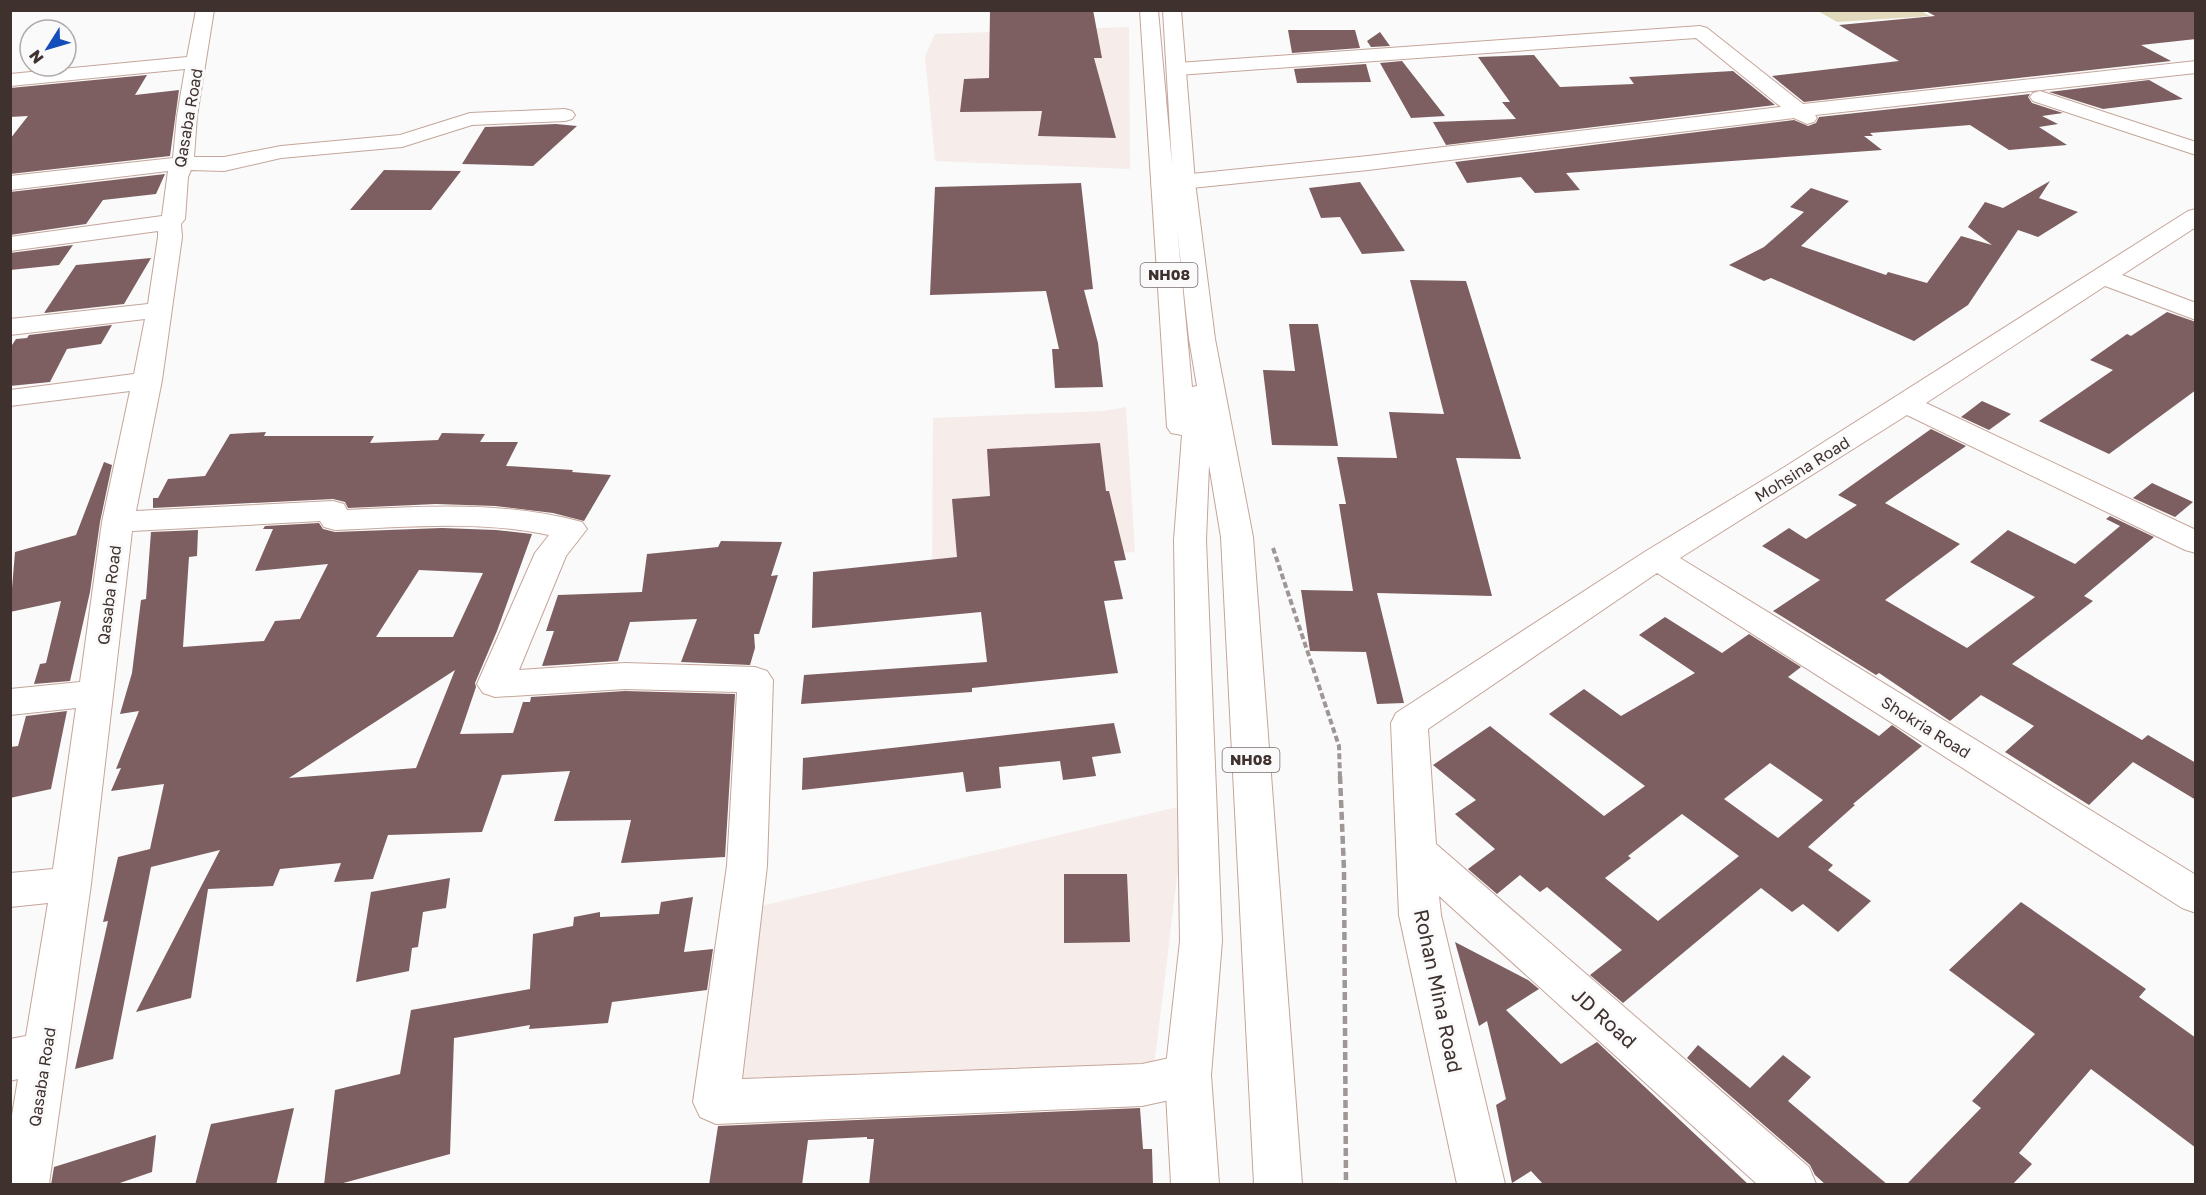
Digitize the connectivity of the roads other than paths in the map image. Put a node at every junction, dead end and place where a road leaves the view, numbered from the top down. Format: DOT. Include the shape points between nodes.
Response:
graph roads {
  1 [pos="205,10"];
  2 [pos="1149,10"];
  3 [pos="1172,10"];
  4 [pos="1684,18"];
  5 [pos="1700,32"];
  6 [pos="197,62"];
  7 [pos="2196,67"];
  8 [pos="1178,69"];
  9 [pos="2159,77"];
  10 [pos="2196,78"];
  11 [pos="10,80"];
  12 [pos="2000,95"];
  13 [pos="2040,97"];
  14 [pos="566,115"];
  15 [pos="1806,117"];
  16 [pos="2196,149"];
  17 [pos="183,163"];
  18 [pos="10,183"];
  19 [pos="1174,190"];
  20 [pos="2196,216"];
  21 [pos="169,222"];
  22 [pos="10,244"];
  23 [pos="2103,276"];
  24 [pos="160,310"];
  25 [pos="2196,312"];
  26 [pos="10,327"];
  27 [pos="1202,339"];
  28 [pos="148,380"];
  29 [pos="10,398"];
  30 [pos="1904,403"];
  31 [pos="118,522"];
  32 [pos="1190,540"];
  33 [pos="2196,543"];
  34 [pos="1657,558"];
  35 [pos="97,693"];
  36 [pos="10,702"];
  37 [pos="1409,723"];
  38 [pos="1416,851"];
  39 [pos="71,884"];
  40 [pos="10,890"];
  41 [pos="2196,896"];
  42 [pos="28,1056"];
  43 [pos="1188,1075"];
  44 [pos="25,1185"];
  45 [pos="1195,1185"];
  46 [pos="1278,1185"];
  47 [pos="1481,1185"];
  48 [pos="1792,1185"];
  1 -- 6 [label="main road, Qasaba Road"];
  2 -- 19 [label="main road, NH08"];
  3 -- 8 [label="main road, NH08"];
  4 -- 5 [label="main road"];
  5 -- 8 [label="main road"];
  5 -- 15 [label="main road"];
  6 -- 11 [label="main road"];
  6 -- 17 [label="main road, Qasaba Road"];
  7 -- 9 [label="main road"];
  8 -- 19 [label="main road, NH08"];
  9 -- 10 [label="main road"];
  9 -- 12 [label="main road"];
  9 -- 13 [label="main road"];
  12 -- 13 [label="main road"];
  12 -- 15 [label="main road"];
  13 -- 16 [label="main road"];
  14 -- 17 [label="main road" via="470,119 402,141 281,152 224,164"];
  15 -- 19 [label="main road"];
  17 -- 18 [label="main road"];
  17 -- 21 [label="main road, Qasaba Road" via="177,177 173,219"];
  19 -- 27 [label="main road, NH08"];
  19 -- 32 [label="main road, NH08"];
  20 -- 23 [label="main road, Mohsina Road"];
  21 -- 22 [label="main road"];
  21 -- 24 [label="main road, Qasaba Road"];
  23 -- 25 [label="main road"];
  23 -- 30 [label="main road, Mohsina Road"];
  24 -- 26 [label="main road"];
  24 -- 28 [label="main road, Qasaba Road"];
  27 -- 32 [label="main road, NH08"];
  27 -- 46 [label="main road, NH08" via="1237,537"];
  28 -- 29 [label="main road"];
  28 -- 31 [label="main road, Qasaba Road"];
  30 -- 33 [label="main road"];
  30 -- 34 [label="main road, Mohsina Road"];
  31 -- 35 [label="main road, Qasaba Road"];
  31 -- 43 [label="main road" via="333,511 335,520 423,516 517,518 573,526 551,553 495,684 625,676 755,680 747,866 716,1102 1142,1085"];
  32 -- 43 [label="main road, NH08" via="1201,940"];
  34 -- 37 [label="main road, Mohsina Road"];
  34 -- 41 [label="main road, Shokria Road"];
  35 -- 36 [label="main road"];
  35 -- 39 [label="main road, Qasaba Road"];
  37 -- 38 [label="main road, Rohan Mina Road"];
  38 -- 47 [label="main road, Rohan Mina Road" via="1420,915"];
  38 -- 48 [label="main road, JD Road"];
  39 -- 40 [label="main road"];
  39 -- 42 [label="main road, Qasaba Road"];
  42 -- 44 [label="main road, Qasaba Road"];
  43 -- 45 [label="main road, NH08"];
}
